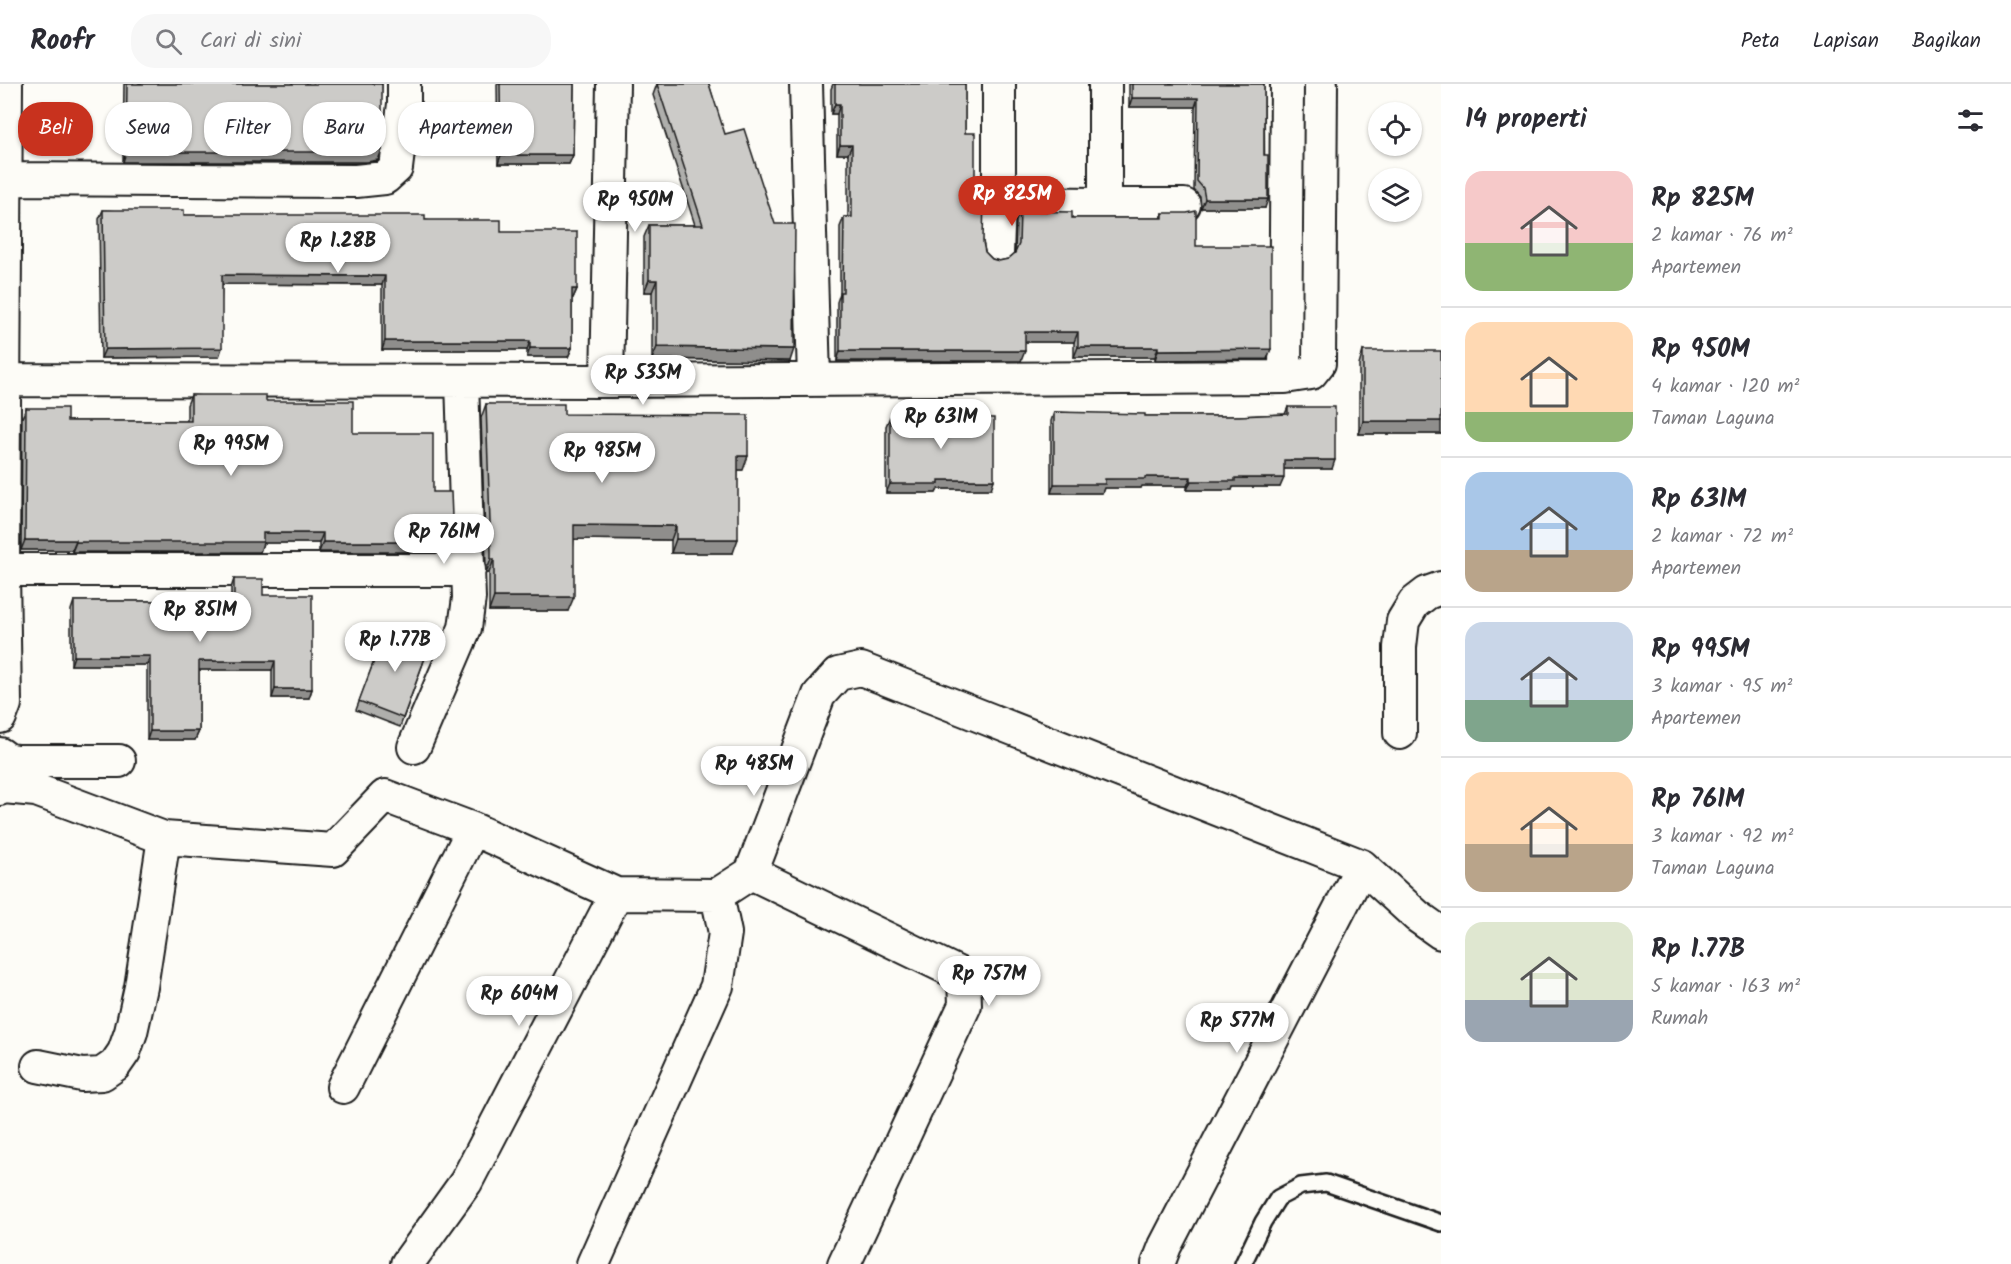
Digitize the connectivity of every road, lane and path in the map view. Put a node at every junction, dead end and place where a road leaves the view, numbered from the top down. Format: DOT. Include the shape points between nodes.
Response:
graph roads {
  1 [pos="6,84"];
  2 [pos="404,84"];
  3 [pos="613,84"];
  4 [pos="806,84"];
  5 [pos="999,84"];
  6 [pos="1105,84"];
  7 [pos="1287,84"];
  8 [pos="1321,84"];
  9 [pos="4,178"];
  10 [pos="999,203"];
  11 [pos="1105,203"];
  12 [pos="1184,205"];
  13 [pos="997,253"];
  14 [pos="1285,377"];
  15 [pos="2,380"];
  16 [pos="814,380"];
  17 [pos="462,381"];
  18 [pos="607,381"];
  19 [pos="3,570"];
  20 [pos="469,570"];
  21 [pos="1441,588"];
  22 [pos="0,717"];
  23 [pos="1400,733"];
  24 [pos="414,747"];
  25 [pos="0,754"];
  26 [pos="119,761"];
  27 [pos="0,789"];
  28 [pos="473,829"];
  29 [pos="164,838"];
  30 [pos="1362,866"];
  31 [pos="751,873"];
  32 [pos="616,894"];
  33 [pos="717,895"];
  34 [pos="1441,933"];
  35 [pos="38,1066"];
  36 [pos="343,1087"];
  37 [pos="1441,1223"];
  38 [pos="406,1264"];
  39 [pos="593,1264"];
  40 [pos="844,1264"];
  41 [pos="1158,1264"];
  42 [pos="1243,1264"];
  1 -- 9 [label="street"];
  2 -- 9 [label="street" via="396,168 385,178"];
  3 -- 18 [label="street"];
  4 -- 16 [label="street"];
  5 -- 10 [label="street"];
  6 -- 11 [label="street"];
  7 -- 14 [label="street"];
  8 -- 14 [label="street" via="1319,363 1311,373"];
  9 -- 15 [label="street"];
  10 -- 11 [label="street"];
  10 -- 13 [label="street"];
  11 -- 12 [label="street"];
  14 -- 16 [label="street"];
  15 -- 17 [label="street"];
  15 -- 19 [label="street"];
  16 -- 18 [label="street"];
  17 -- 18 [label="street"];
  17 -- 20 [label="street"];
  19 -- 20 [label="street"];
  19 -- 22 [label="street" via="5,704"];
  20 -- 24 [label="street" via="465,628"];
  21 -- 23 [label="street" via="1414,603 1403,621"];
  25 -- 26 [label="street" via="17,761"];
  27 -- 29 [label="street" via="36,790"];
  28 -- 29 [label="street" via="385,796 333,850"];
  28 -- 32 [label="street"];
  28 -- 36 [label="street"];
  29 -- 35 [label="street" via="141,987 124,1052 102,1074 82,1075"];
  30 -- 31 [label="street" via="861,669 838,674 819,695"];
  30 -- 34 [label="street"];
  30 -- 41 [label="street"];
  31 -- 33 [label="street"];
  31 -- 40 [label="street" via="964,976 965,1005"];
  32 -- 33 [label="street"];
  32 -- 38 [label="street" via="466,1182"];
  33 -- 39 [label="street" via="725,933 717,986"];
  37 -- 42 [label="lane" via="1326,1183 1301,1186 1278,1198"];
}
